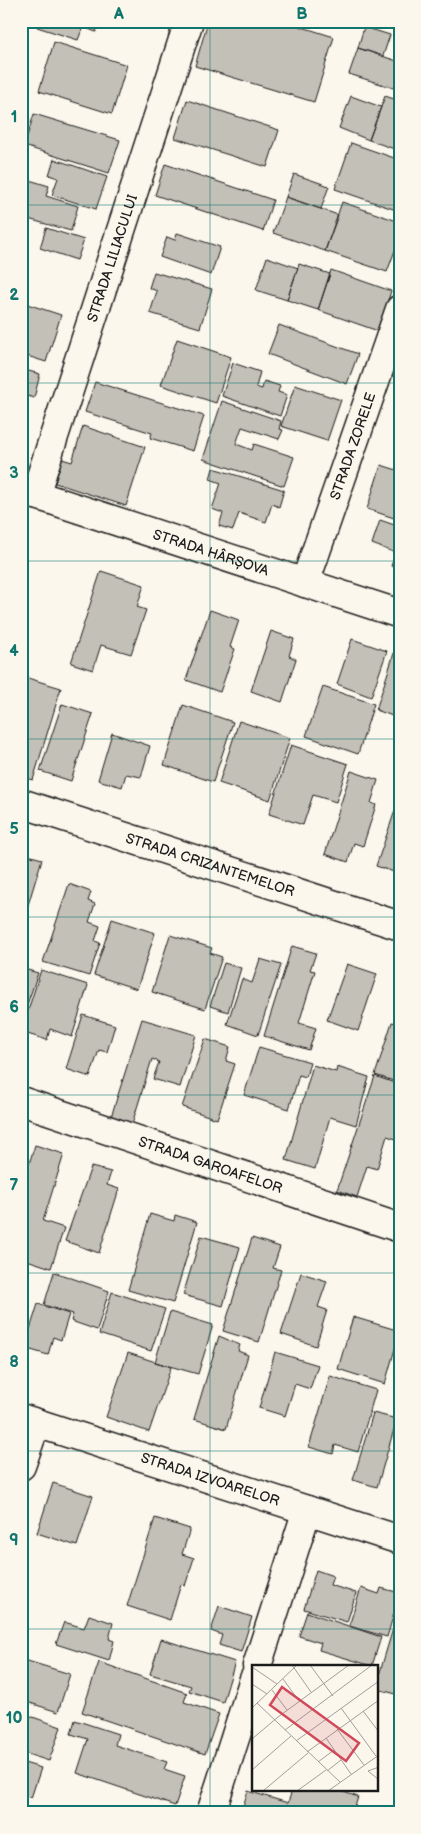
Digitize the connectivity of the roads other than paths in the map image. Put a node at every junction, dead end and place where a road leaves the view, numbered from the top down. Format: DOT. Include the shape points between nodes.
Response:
graph roads {
  1 [pos="189,21"];
  2 [pos="400,308"];
  3 [pos="28,492"];
  4 [pos="305,583"];
  5 [pos="400,614"];
  6 [pos="21,803"];
  7 [pos="400,926"];
  8 [pos="21,1101"];
  9 [pos="400,1228"];
  10 [pos="29,1421"];
  11 [pos="21,1466"];
  12 [pos="307,1510"];
  13 [pos="400,1540"];
  14 [pos="257,1665"];
  15 [pos="252,1685"];
  16 [pos="211,1813"];
  1 -- 3 [label="street, STRADA LILIACULUI"];
  2 -- 4 [label="street, STRADA ZORELE"];
  3 -- 4 [label="street, STRADA HÂRȘOVA"];
  4 -- 5 [label="street, STRADA HÂRȘOVA"];
  6 -- 7 [label="street, STRADA CRIZANTEMELOR"];
  8 -- 9 [label="street, STRADA GAROAFELOR"];
  10 -- 11 [label="street"];
  10 -- 12 [label="street, STRADA IZVOARELOR"];
  12 -- 13 [label="street, STRADA IZVOARELOR"];
  12 -- 14 [label="street"];
  15 -- 16 [label="street"];
}
